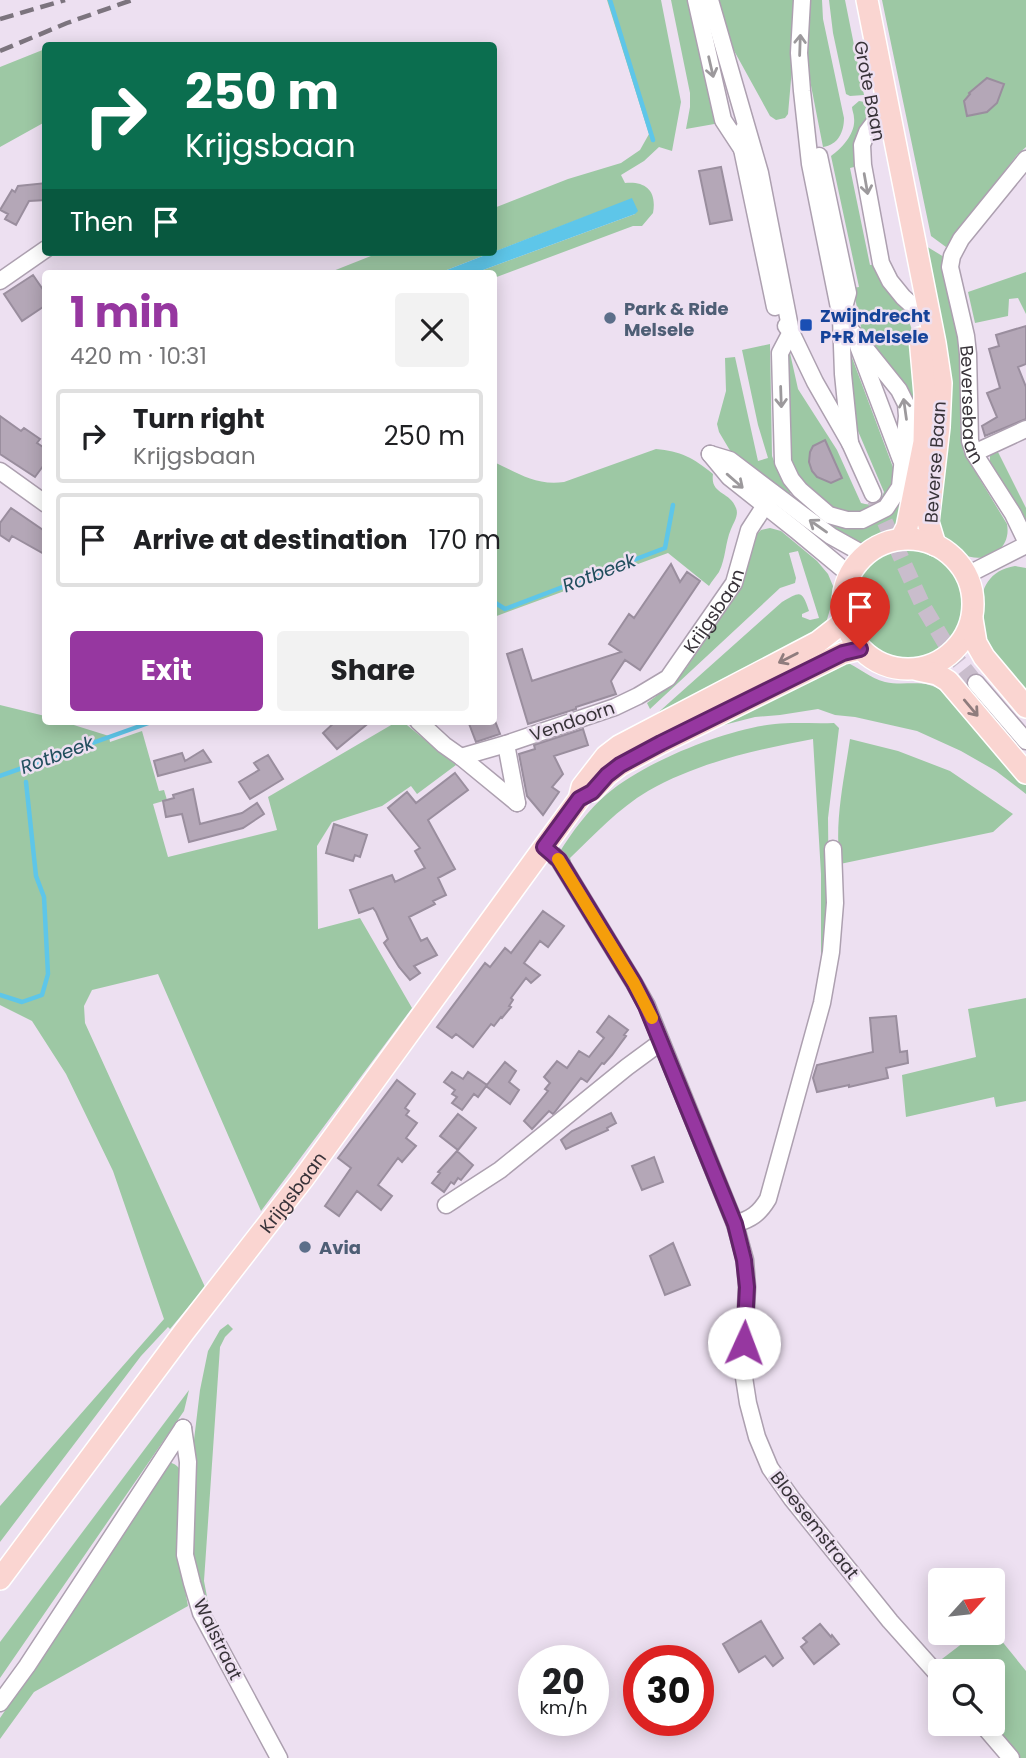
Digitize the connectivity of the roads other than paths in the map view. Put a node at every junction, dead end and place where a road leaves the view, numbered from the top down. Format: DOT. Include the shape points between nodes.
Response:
graph roads {
  1 [pos="696,0"];
  2 [pos="710,0"];
  3 [pos="802,0"];
  4 [pos="852,0"];
  5 [pos="867,0"];
  6 [pos="743,114"];
  7 [pos="876,120"];
  8 [pos="742,149"];
  9 [pos="1026,159"];
  10 [pos="895,177"];
  11 [pos="42,252"];
  12 [pos="0,281"];
  13 [pos="914,307"];
  14 [pos="841,318"];
  15 [pos="791,331"];
  16 [pos="853,332"];
  17 [pos="1026,429"];
  18 [pos="850,443"];
  19 [pos="974,453"];
  20 [pos="903,465"];
  21 [pos="0,471"];
  22 [pos="873,494"];
  23 [pos="769,499"];
  24 [pos="42,501"];
  25 [pos="901,539"];
  26 [pos="1026,543"];
  27 [pos="935,545"];
  28 [pos="864,555"];
  29 [pos="850,575"];
  30 [pos="967,575"];
  31 [pos="972,618"];
  32 [pos="845,621"];
  33 [pos="860,649"];
  34 [pos="918,670"];
  35 [pos="976,683"];
  36 [pos="638,696"];
  37 [pos="1026,707"];
  38 [pos="422,726"];
  39 [pos="1026,741"];
  40 [pos="506,744"];
  41 [pos="461,757"];
  42 [pos="1026,773"];
  43 [pos="579,799"];
  44 [pos="544,847"];
  45 [pos="834,849"];
  46 [pos="661,1042"];
  47 [pos="446,1205"];
  48 [pos="735,1224"];
  49 [pos="0,1579"];
  50 [pos="928,1664"];
  51 [pos="0,1703"];
  52 [pos="993,1736"];
  53 [pos="279,1758"];
  54 [pos="1012,1758"];
  1 -- 8 [label="street, one-way" via="723,120"];
  2 -- 6 [label="street"];
  14 -- 3 [label="street, one-way" via="848,293 802,91"];
  4 -- 7 [label="main road, Grote Baan"];
  5 -- 10 [label="main road, Grote Baan"];
  6 -- 8 [label="street"];
  6 -- 15 [label="street" via="760,173"];
  7 -- 10 [label="main road, Grote Baan"];
  7 -- 13 [label="street, one-way" via="862,145 881,263 890,281"];
  8 -- 15 [label="street" via="776,313"];
  9 -- 19 [label="street, Beversebaan" via="961,239 950,267 966,336"];
  10 -- 13 [label="main road, Beverse Baan"];
  10 -- 27 [label="main road, Beverse Baan" via="935,343 940,383 929,513"];
  11 -- 12 [label="street"];
  13 -- 25 [label="main road, Beverse Baan" via="922,349 924,442"];
  14 -- 16 [label="street"];
  14 -- 18 [label="street"];
  15 -- 18 [label="street"];
  15 -- 20 [label="street, one-way" via="779,353 781,446 791,479 829,514 862,520 886,508 900,487"];
  16 -- 20 [label="street"];
  20 -- 16 [label="street, one-way" via="907,416 903,397"];
  17 -- 19 [label="street"];
  18 -- 22 [label="street"];
  19 -- 26 [label="street, Beversebaan"];
  21 -- 24 [label="street"];
  28 -- 23 [label="street, one-way"];
  23 -- 29 [label="street, one-way"];
  23 -- 36 [label="street, Krijgsbaan" via="749,530 734,583 668,678"];
  25 -- 27 [label="main road"];
  25 -- 28 [label="main road"];
  26 -- 30 [label="street"];
  27 -- 30 [label="main road" via="954,557"];
  28 -- 29 [label="main road"];
  29 -- 32 [label="main road" via="843,597"];
  30 -- 31 [label="main road" via="973,596"];
  31 -- 34 [label="main road" via="966,637 953,653"];
  31 -- 37 [label="main road" via="976,643 984,657"];
  32 -- 33 [label="main road"];
  32 -- 43 [label="main road, Krijgsbaan, one-way" via="818,642 619,746 582,787"];
  33 -- 34 [label="main road" via="887,666"];
  33 -- 43 [label="main road, Krijgsbaan" via="843,653 661,743 620,765"];
  34 -- 42 [label="main road, one-way" via="948,681"];
  35 -- 39 [label="street"];
  36 -- 40 [label="street, Vendoorn"];
  38 -- 41 [label="street, Vendoorn"];
  40 -- 41 [label="street, Vendoorn"];
  40 -- 41 [label="street, Vendoorn" via="517,803"];
  43 -- 44 [label="main road, Krijgsbaan"];
  44 -- 46 [label="street, Bloesemstraat" via="559,860 634,983"];
  44 -- 49 [label="main road, Krijgsbaan" via="303,1179"];
  45 -- 48 [label="street" via="835,903 822,1003 768,1199 762,1210"];
  46 -- 47 [label="street" via="499,1170"];
  46 -- 48 [label="street, Bloesemstraat"];
  48 -- 50 [label="street, Bloesemstraat" via="747,1287 743,1371 757,1437 770,1468"];
  51 -- 53 [label="street, Walstraat" via="183,1428 188,1462 185,1555 192,1583 201,1613"];
  52 -- 54 [label="street"];
}
